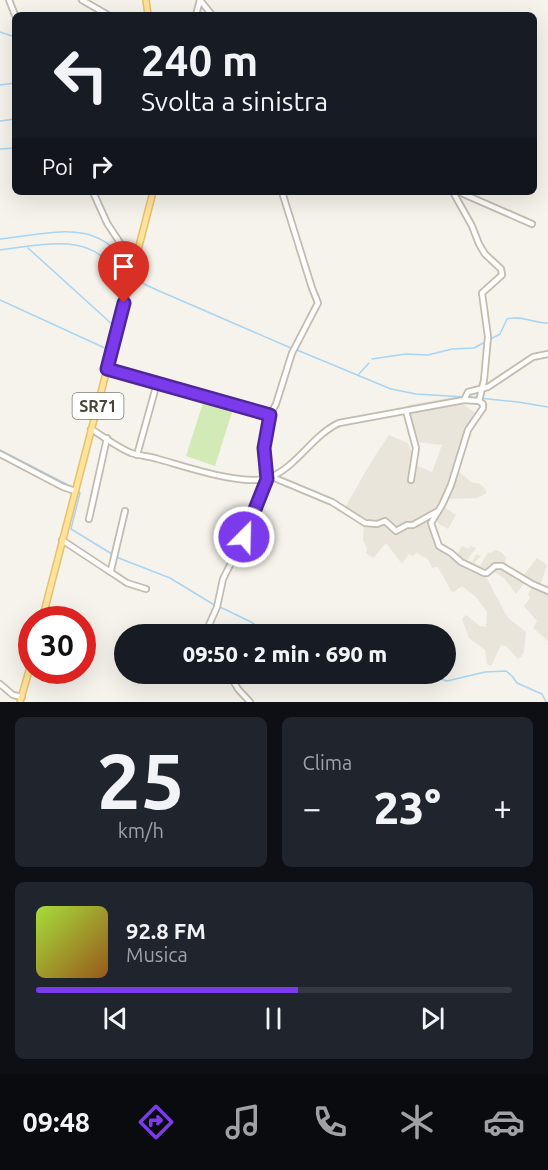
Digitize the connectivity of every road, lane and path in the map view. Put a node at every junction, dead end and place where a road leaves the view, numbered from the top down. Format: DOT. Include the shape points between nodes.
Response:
graph roads {
  1 [pos="82,0"];
  2 [pos="200,0"];
  3 [pos="103,12"];
  4 [pos="210,12"];
  5 [pos="94,195"];
  6 [pos="152,195"];
  7 [pos="283,195"];
  8 [pos="455,195"];
  9 [pos="466,195"];
  10 [pos="532,224"];
  11 [pos="134,264"];
  12 [pos="548,354"];
  13 [pos="107,369"];
  14 [pos="157,383"];
  15 [pos="482,388"];
  16 [pos="464,400"];
  17 [pos="479,401"];
  18 [pos="406,411"];
  19 [pos="270,415"];
  20 [pos="91,429"];
  21 [pos="108,438"];
  22 [pos="0,454"];
  23 [pos="136,454"];
  24 [pos="269,478"];
  25 [pos="411,480"];
  26 [pos="75,491"];
  27 [pos="125,511"];
  28 [pos="438,511"];
  29 [pos="89,519"];
  30 [pos="62,540"];
  31 [pos="108,571"];
  32 [pos="146,589"];
  33 [pos="548,591"];
  34 [pos="46,606"];
  35 [pos="209,624"];
  36 [pos="0,684"];
  37 [pos="25,684"];
  38 [pos="235,684"];
  39 [pos="21,700"];
  40 [pos="250,702"];
  1 -- 3 [label="street"];
  2 -- 4 [label="street"];
  5 -- 11 [label="street"];
  6 -- 11 [label="main road, SR71"];
  7 -- 19 [label="street" via="318,303 293,350"];
  8 -- 15 [label="street" via="478,244 502,274 482,293 488,337"];
  9 -- 10 [label="street"];
  11 -- 13 [label="main road, SR71"];
  12 -- 15 [label="street" via="533,357"];
  13 -- 14 [label="street"];
  13 -- 20 [label="main road, SR71"];
  14 -- 19 [label="street"];
  14 -- 23 [label="street"];
  15 -- 16 [label="street" via="468,392"];
  15 -- 17 [label="street"];
  16 -- 17 [label="street"];
  16 -- 18 [label="street"];
  17 -- 28 [label="street" via="483,408 468,430 451,485"];
  18 -- 24 [label="street" via="327,428"];
  18 -- 25 [label="street" via="416,448"];
  19 -- 24 [label="street" via="264,448"];
  20 -- 21 [label="street"];
  20 -- 26 [label="main road, SR71"];
  21 -- 23 [label="street"];
  21 -- 29 [label="street"];
  22 -- 26 [label="street"];
  23 -- 24 [label="street" via="243,480"];
  24 -- 28 [label="street" via="332,502 365,523 385,521 396,531"];
  24 -- 35 [label="street" via="223,579"];
  26 -- 30 [label="main road, SR71"];
  27 -- 31 [label="street"];
  28 -- 33 [label="street" via="431,526 439,546 484,573 502,566"];
  30 -- 31 [label="street"];
  30 -- 34 [label="main road, SR71"];
  31 -- 32 [label="street"];
  36 -- 39 [label="street"];
  37 -- 39 [label="main road"];
  38 -- 40 [label="street"];
}
